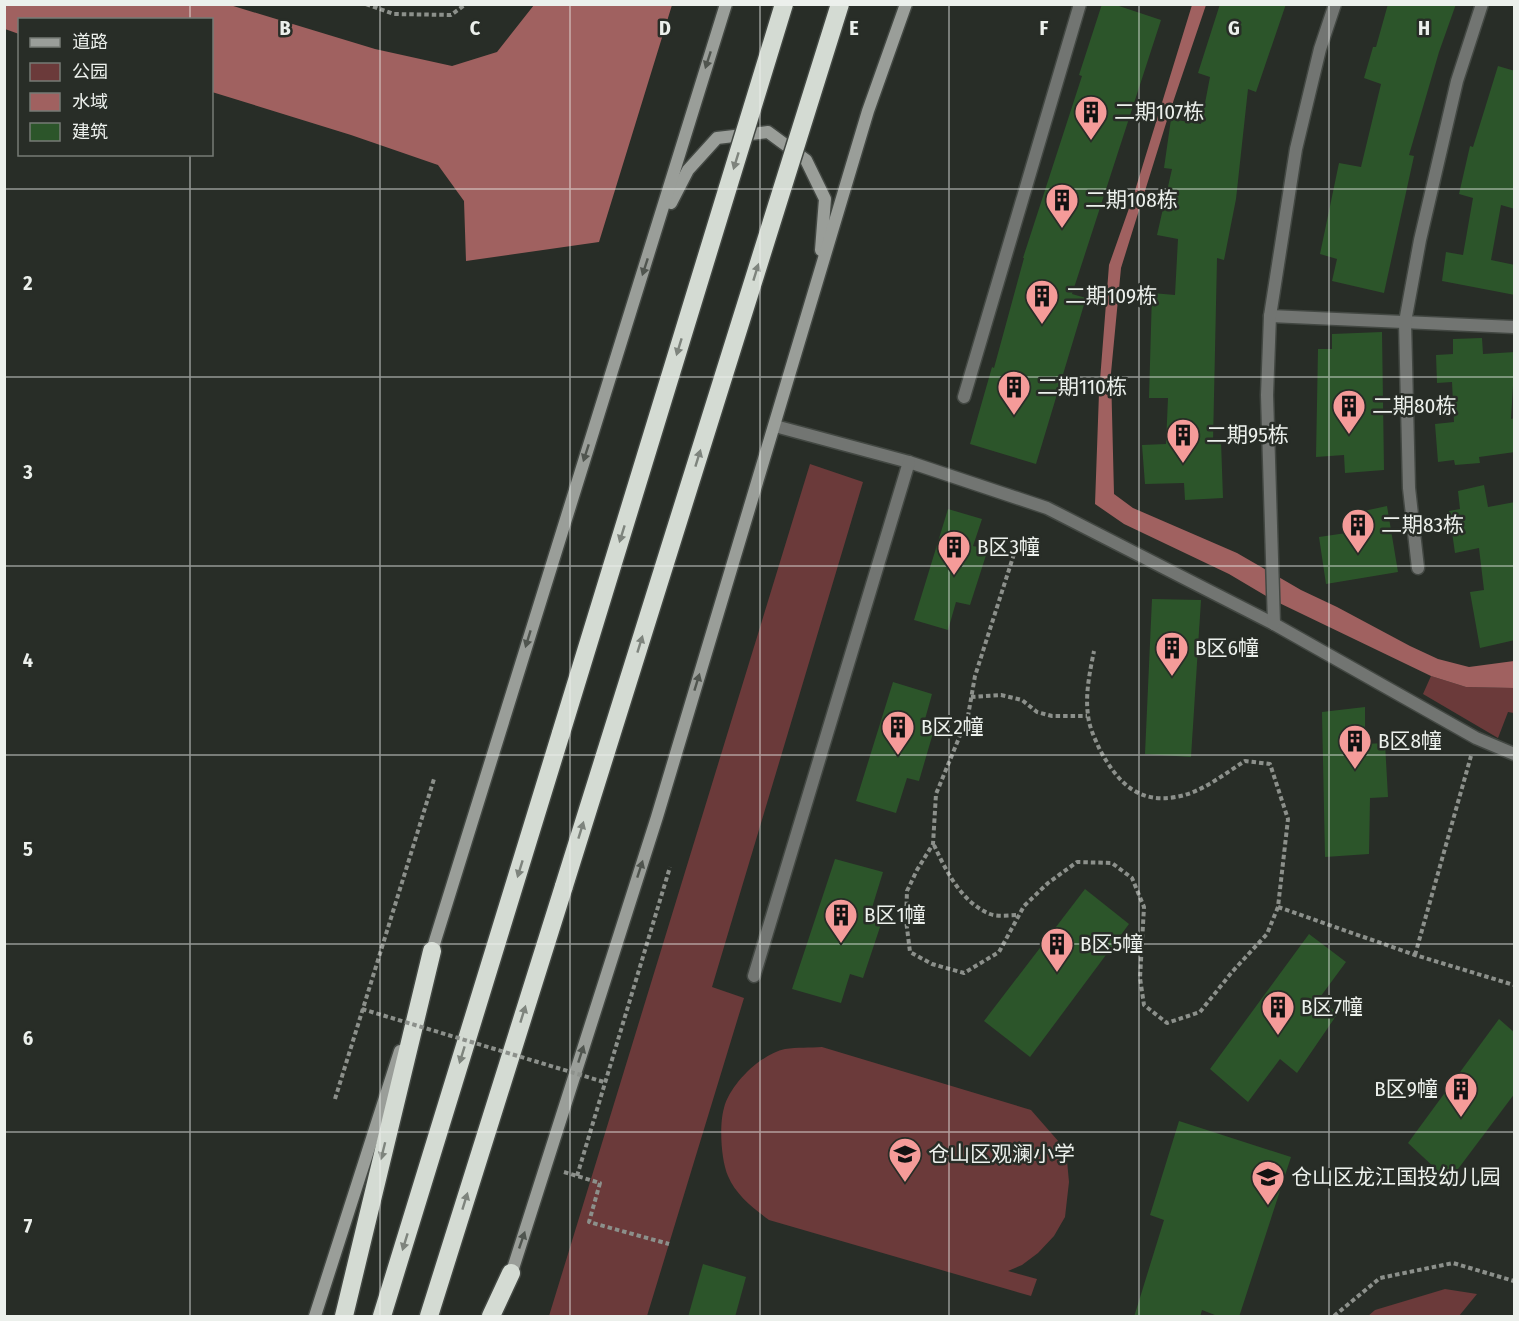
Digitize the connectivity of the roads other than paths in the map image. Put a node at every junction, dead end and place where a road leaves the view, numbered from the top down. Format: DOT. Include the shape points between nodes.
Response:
graph roads {
  1 [pos="726,4"];
  2 [pos="784,4"];
  3 [pos="840,4"];
  4 [pos="906,4"];
  5 [pos="1080,4"];
  6 [pos="1335,4"];
  7 [pos="1482,4"];
  8 [pos="657,228"];
  9 [pos="819,275"];
  10 [pos="1270,316"];
  11 [pos="1405,322"];
  12 [pos="1515,327"];
  13 [pos="963,397"];
  14 [pos="774,426"];
  15 [pos="909,462"];
  16 [pos="1418,568"];
  17 [pos="1274,624"];
  18 [pos="1515,754"];
  19 [pos="432,951"];
  20 [pos="754,976"];
  21 [pos="511,1273"];
  22 [pos="315,1317"];
  23 [pos="344,1317"];
  24 [pos="382,1317"];
  25 [pos="429,1317"];
  26 [pos="491,1317"];
  27 [pos="500,1317"];
  1 -- 8 [label="main road, one-way"];
  2 -- 24 [label="highway, one-way, bridge"];
  25 -- 3 [label="highway, one-way, bridge"];
  4 -- 9 [label="main road" via="868,111"];
  5 -- 13 [label="street"];
  6 -- 10 [label="street" via="1296,149"];
  7 -- 11 [label="street" via="1457,81"];
  8 -- 9 [label="main road" via="688,170 717,138 768,132 806,160 825,199"];
  8 -- 19 [label="main road, one-way"];
  9 -- 14 [label="main road"];
  10 -- 11 [label="street"];
  10 -- 17 [label="street" via="1267,395"];
  11 -- 12 [label="street"];
  11 -- 16 [label="street" via="1409,488"];
  14 -- 15 [label="street"];
  21 -- 14 [label="main road, one-way" via="657,817"];
  15 -- 17 [label="street" via="1047,508"];
  15 -- 20 [label="street"];
  17 -- 18 [label="street" via="1476,738"];
  19 -- 22 [label="main road"];
  19 -- 23 [label="highway, one-way"];
  21 -- 26 [label="highway"];
  21 -- 27 [label="main road"];
}
